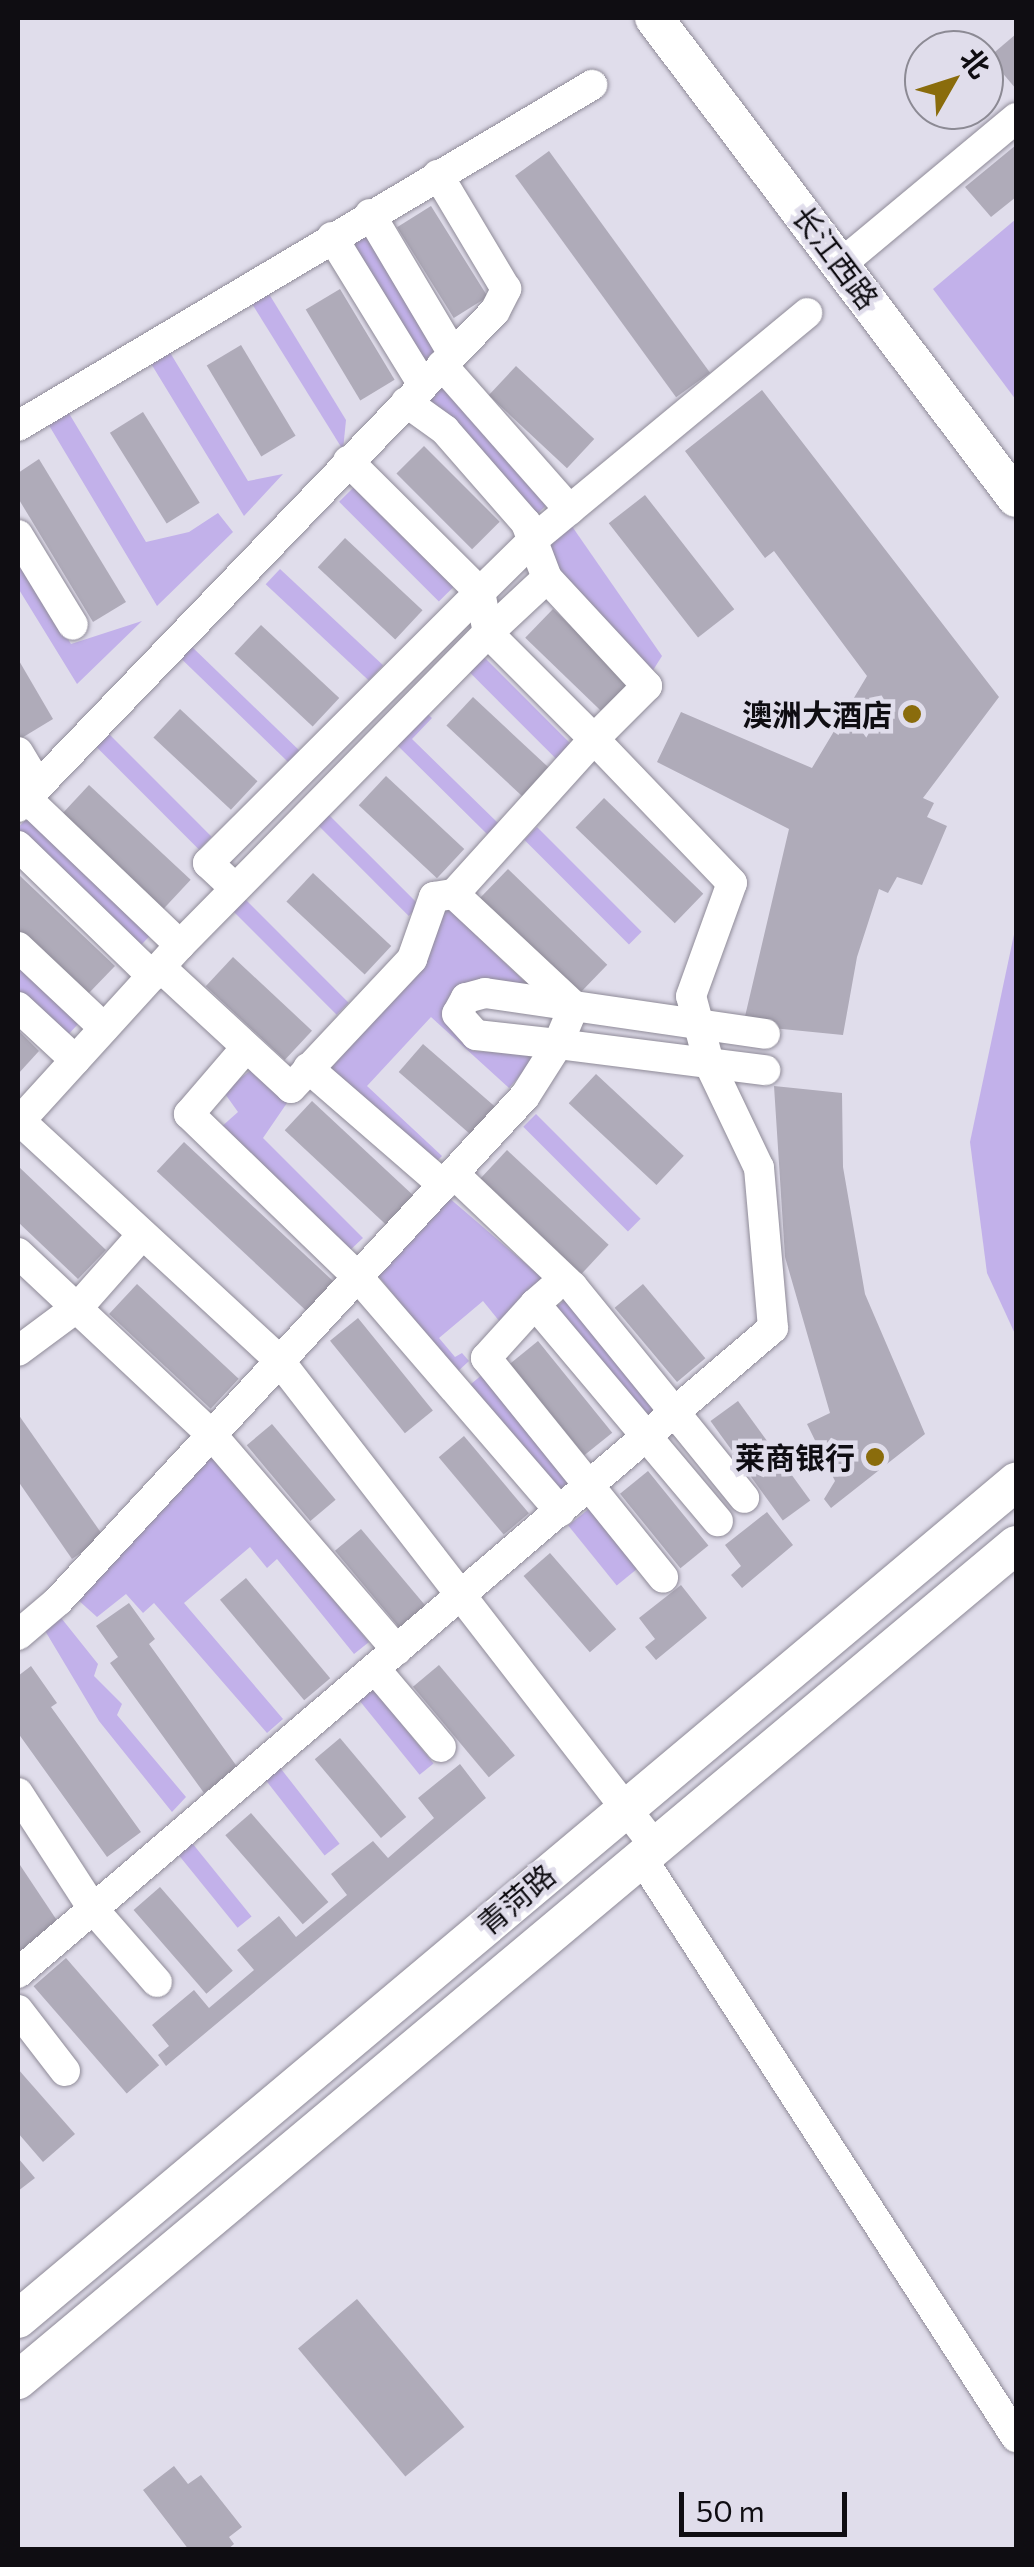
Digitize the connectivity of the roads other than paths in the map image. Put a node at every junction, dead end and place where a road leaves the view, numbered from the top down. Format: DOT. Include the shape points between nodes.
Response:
graph roads {
  1 [pos="654,18"];
  2 [pos="592,85"];
  3 [pos="1016,118"];
  4 [pos="438,175"];
  5 [pos="370,214"];
  6 [pos="332,237"];
  7 [pos="841,264"];
  8 [pos="807,313"];
  9 [pos="431,376"];
  10 [pos="18,426"];
  11 [pos="348,461"];
  12 [pos="1016,498"];
  13 [pos="570,510"];
  14 [pos="18,535"];
  15 [pos="534,540"];
  16 [pos="547,578"];
  17 [pos="480,592"];
  18 [pos="73,625"];
  19 [pos="488,632"];
  20 [pos="594,740"];
  21 [pos="18,752"];
  22 [pos="27,797"];
  23 [pos="18,846"];
  24 [pos="235,888"];
  25 [pos="454,894"];
  26 [pos="18,947"];
  27 [pos="164,963"];
  28 [pos="574,1006"];
  29 [pos="18,1007"];
  30 [pos="698,1021"];
  31 [pos="104,1028"];
  32 [pos="765,1034"];
  33 [pos="558,1044"];
  34 [pos="245,1049"];
  35 [pos="75,1060"];
  36 [pos="709,1063"];
  37 [pos="308,1068"];
  38 [pos="764,1070"];
  39 [pos="18,1121"];
  40 [pos="448,1180"];
  41 [pos="141,1236"];
  42 [pos="18,1252"];
  43 [pos="357,1276"];
  44 [pos="564,1278"];
  45 [pos="535,1304"];
  46 [pos="80,1305"];
  47 [pos="18,1351"];
  48 [pos="486,1358"];
  49 [pos="278,1360"];
  50 [pos="454,1388"];
  51 [pos="677,1410"];
  52 [pos="211,1434"];
  53 [pos="650,1434"];
  54 [pos="1016,1482"];
  55 [pos="592,1483"];
  56 [pos="744,1498"];
  57 [pos="560,1511"];
  58 [pos="718,1521"];
  59 [pos="1016,1545"];
  60 [pos="663,1576"];
  61 [pos="460,1596"];
  62 [pos="18,1635"];
  63 [pos="386,1660"];
  64 [pos="441,1746"];
  65 [pos="18,1792"];
  66 [pos="624,1807"];
  67 [pos="648,1851"];
  68 [pos="92,1910"];
  69 [pos="18,1973"];
  70 [pos="157,1982"];
  71 [pos="18,2010"];
  72 [pos="65,2071"];
  73 [pos="18,2319"];
  74 [pos="18,2380"];
  75 [pos="1016,2438"];
  1 -- 7 [label="main road, 长江西路"];
  2 -- 4 [label="street"];
  3 -- 7 [label="street"];
  4 -- 5 [label="street"];
  4 -- 9 [label="street" via="506,290 496,311"];
  5 -- 6 [label="street"];
  5 -- 9 [label="street"];
  6 -- 9 [label="street"];
  6 -- 10 [label="street"];
  7 -- 12 [label="main road, 长江西路"];
  8 -- 13 [label="street"];
  9 -- 11 [label="street"];
  9 -- 13 [label="street"];
  9 -- 15 [label="street" via="445,430"];
  11 -- 17 [label="street"];
  11 -- 22 [label="street"];
  13 -- 15 [label="street"];
  14 -- 18 [label="street"];
  15 -- 16 [label="street"];
  15 -- 17 [label="street"];
  16 -- 19 [label="street"];
  16 -- 20 [label="street" via="647,686"];
  17 -- 19 [label="street"];
  17 -- 24 [label="street" via="208,863"];
  19 -- 20 [label="street"];
  19 -- 24 [label="street"];
  20 -- 25 [label="street"];
  20 -- 30 [label="street" via="732,883 691,996"];
  21 -- 22 [label="street"];
  22 -- 27 [label="street"];
  23 -- 27 [label="street"];
  24 -- 27 [label="street"];
  25 -- 28 [label="street"];
  25 -- 37 [label="street" via="434,898 412,959"];
  26 -- 31 [label="street"];
  27 -- 31 [label="street"];
  27 -- 34 [label="street"];
  28 -- 30 [label="street"];
  28 -- 33 [label="street"];
  28 -- 33 [label="street" via="485,992 466,998 457,1014 476,1036"];
  29 -- 35 [label="street"];
  30 -- 32 [label="street"];
  30 -- 36 [label="street"];
  31 -- 35 [label="street"];
  33 -- 36 [label="street"];
  33 -- 40 [label="street" via="525,1096"];
  34 -- 37 [label="street" via="291,1088"];
  34 -- 43 [label="street" via="189,1114"];
  35 -- 39 [label="street"];
  36 -- 38 [label="street"];
  36 -- 51 [label="street" via="760,1168 773,1328"];
  37 -- 40 [label="street"];
  39 -- 41 [label="street"];
  40 -- 43 [label="street"];
  40 -- 44 [label="street"];
  41 -- 46 [label="street"];
  41 -- 49 [label="street"];
  42 -- 46 [label="street"];
  43 -- 49 [label="street"];
  43 -- 50 [label="street"];
  44 -- 45 [label="street"];
  44 -- 51 [label="street"];
  45 -- 48 [label="street"];
  45 -- 53 [label="street"];
  46 -- 47 [label="street"];
  46 -- 52 [label="street"];
  48 -- 50 [label="street"];
  48 -- 55 [label="street"];
  49 -- 52 [label="street"];
  49 -- 61 [label="street"];
  50 -- 57 [label="street"];
  51 -- 53 [label="street"];
  51 -- 56 [label="street"];
  52 -- 62 [label="street" via="58,1601"];
  52 -- 63 [label="street"];
  53 -- 55 [label="street"];
  53 -- 58 [label="street"];
  54 -- 66 [label="main road, 青菏路"];
  55 -- 57 [label="street"];
  55 -- 60 [label="street"];
  57 -- 61 [label="street"];
  59 -- 67 [label="main road, 青菏路"];
  61 -- 63 [label="street"];
  61 -- 66 [label="street"];
  63 -- 64 [label="street"];
  63 -- 68 [label="street"];
  65 -- 68 [label="street"];
  66 -- 67 [label="street"];
  66 -- 73 [label="main road, 青菏路"];
  67 -- 74 [label="main road, 青菏路"];
  67 -- 75 [label="street"];
  68 -- 69 [label="street"];
  68 -- 70 [label="street"];
  71 -- 72 [label="street"];
}
